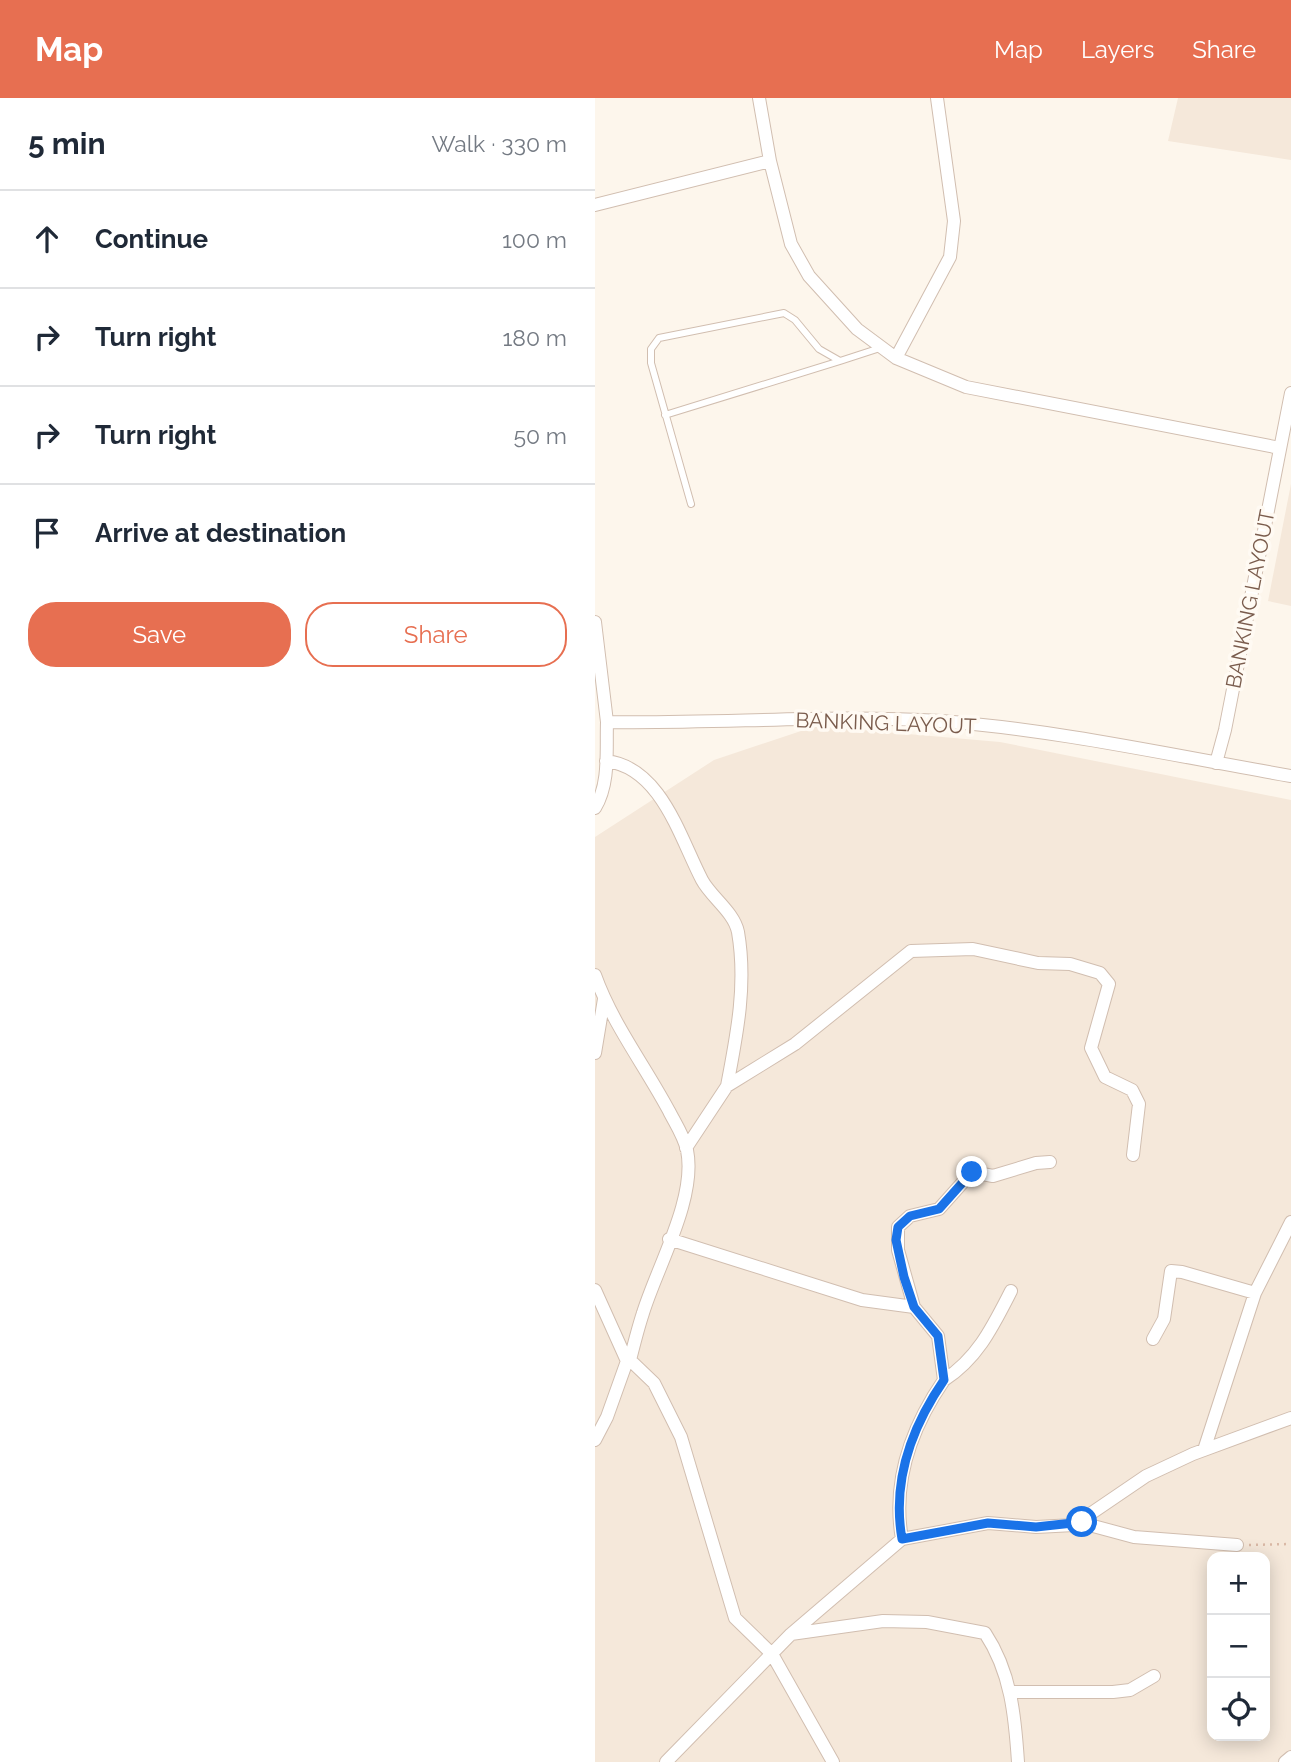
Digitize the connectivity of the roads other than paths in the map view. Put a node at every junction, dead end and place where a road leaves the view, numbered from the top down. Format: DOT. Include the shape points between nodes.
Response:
graph roads {
  1 [pos="759,98"];
  2 [pos="937,98"];
  3 [pos="769,161"];
  4 [pos="595,205"];
  5 [pos="882,348"];
  6 [pos="896,358"];
  7 [pos="840,361"];
  8 [pos="1291,393"];
  9 [pos="666,415"];
  10 [pos="1280,448"];
  11 [pos="691,504"];
  12 [pos="595,622"];
  13 [pos="607,722"];
  14 [pos="606,761"];
  15 [pos="1216,763"];
  16 [pos="1291,776"];
  17 [pos="595,808"];
  18 [pos="595,975"];
  19 [pos="604,999"];
  20 [pos="595,1053"];
  21 [pos="727,1086"];
  22 [pos="686,1148"];
  23 [pos="1133,1155"];
  24 [pos="1050,1162"];
  25 [pos="1291,1222"];
  26 [pos="669,1239"];
  27 [pos="595,1290"];
  28 [pos="1011,1291"];
  29 [pos="1255,1293"];
  30 [pos="914,1307"];
  31 [pos="1153,1339"];
  32 [pos="628,1360"];
  33 [pos="944,1380"];
  34 [pos="1291,1418"];
  35 [pos="595,1440"];
  36 [pos="1205,1450"];
  37 [pos="1082,1522"];
  38 [pos="902,1539"];
  39 [pos="1237,1545"];
  40 [pos="791,1634"];
  41 [pos="772,1654"];
  42 [pos="1153,1676"];
  43 [pos="1010,1692"];
  44 [pos="1291,1756"];
  45 [pos="666,1762"];
  46 [pos="833,1762"];
  47 [pos="1018,1762"];
  48 [pos="1285,1762"];
  1 -- 3 [label="street"];
  2 -- 6 [label="street" via="954,221 950,257"];
  3 -- 4 [label="street"];
  3 -- 5 [label="street" via="792,244 810,276 857,329"];
  5 -- 6 [label="street"];
  5 -- 7 [label="lane"];
  6 -- 10 [label="street" via="966,387"];
  7 -- 9 [label="lane"];
  7 -- 9 [label="lane" via="819,349 784,313 659,338 651,349 651,363"];
  8 -- 10 [label="street, BANKING LAYOUT"];
  9 -- 11 [label="lane"];
  10 -- 15 [label="street, BANKING LAYOUT"];
  12 -- 13 [label="street"];
  13 -- 14 [label="street"];
  13 -- 15 [label="street, BANKING LAYOUT" via="941,721"];
  14 -- 17 [label="street" via="603,796"];
  14 -- 21 [label="street" via="622,762 638,772 669,813 702,881 737,928 742,965 739,1021"];
  15 -- 16 [label="street, BANKING LAYOUT"];
  18 -- 19 [label="street"];
  19 -- 20 [label="street"];
  19 -- 22 [label="street" via="650,1074"];
  21 -- 22 [label="street"];
  21 -- 23 [label="street" via="795,1044 911,951 973,949 1038,963 1070,964 1100,973 1109,984 1091,1048 1105,1077 1132,1090 1139,1104"];
  22 -- 26 [label="street" via="689,1170 684,1198"];
  24 -- 30 [label="street" via="993,1176 972,1172 939,1209 904,1219 896,1240"];
  25 -- 29 [label="street"];
  26 -- 30 [label="street" via="862,1300"];
  26 -- 32 [label="street"];
  27 -- 32 [label="street"];
  28 -- 33 [label="street" via="982,1345 964,1368"];
  29 -- 31 [label="street" via="1171,1271 1164,1319"];
  29 -- 36 [label="street"];
  30 -- 33 [label="street" via="938,1336"];
  32 -- 35 [label="street"];
  32 -- 41 [label="street" via="654,1383 677,1426 735,1618"];
  33 -- 38 [label="street" via="925,1408 904,1461 897,1511"];
  34 -- 36 [label="street"];
  36 -- 37 [label="street" via="1146,1476"];
  37 -- 38 [label="street" via="1036,1527 988,1523"];
  37 -- 39 [label="street" via="1134,1537"];
  38 -- 40 [label="street"];
  40 -- 41 [label="street"];
  40 -- 43 [label="street" via="883,1620 985,1633 1007,1674"];
  41 -- 45 [label="street"];
  41 -- 46 [label="street"];
  42 -- 43 [label="street" via="1122,1691"];
  43 -- 47 [label="street"];
  44 -- 48 [label="street"];
}
